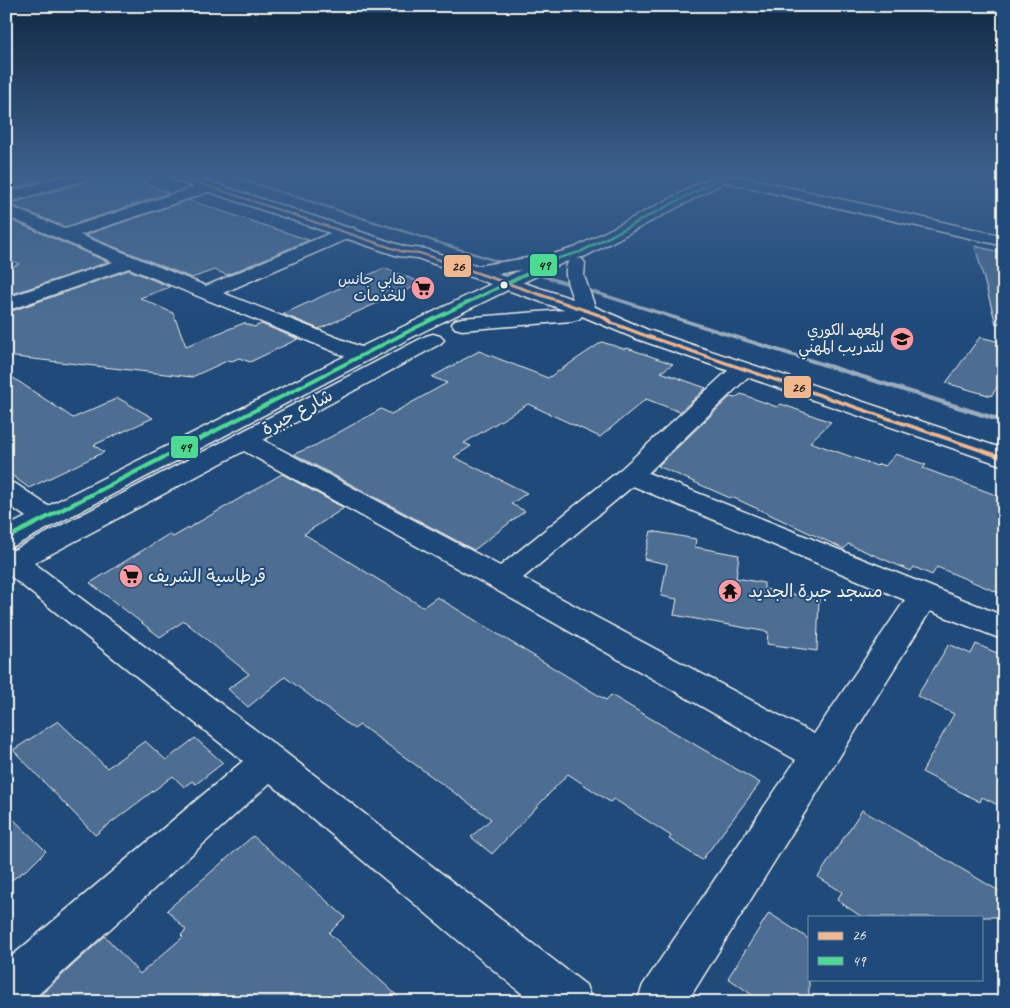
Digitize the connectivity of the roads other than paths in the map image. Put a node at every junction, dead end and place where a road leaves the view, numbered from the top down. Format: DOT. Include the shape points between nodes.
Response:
graph roads {
  1 [pos="39,224"];
  2 [pos="97,224"];
  3 [pos="323,224"];
  4 [pos="636,224"];
  5 [pos="928,224"];
  6 [pos="348,232"];
  7 [pos="64,235"];
  8 [pos="1004,241"];
  9 [pos="404,252"];
  10 [pos="572,258"];
  11 [pos="129,262"];
  12 [pos="475,272"];
  13 [pos="510,288"];
  14 [pos="206,293"];
  15 [pos="6,305"];
  16 [pos="579,313"];
  17 [pos="462,324"];
  18 [pos="362,355"];
  19 [pos="742,370"];
  20 [pos="243,440"];
  21 [pos="1004,458"];
  22 [pos="630,475"];
  23 [pos="6,490"];
  24 [pos="46,518"];
  25 [pos="8,556"];
  26 [pos="502,580"];
  27 [pos="924,596"];
  28 [pos="1004,629"];
  29 [pos="819,755"];
  30 [pos="269,761"];
  31 [pos="6,992"];
  32 [pos="568,1002"];
  33 [pos="660,1002"];
  1 -- 7 [label="street"];
  2 -- 7 [label="street"];
  3 -- 6 [label="street"];
  4 -- 10 [label="street, شارع جبرة"];
  5 -- 8 [label="street"];
  6 -- 9 [label="street"];
  6 -- 14 [label="street"];
  7 -- 11 [label="street"];
  9 -- 12 [label="street" via="419,253"];
  9 -- 13 [label="street" via="408,257"];
  10 -- 12 [label="street"];
  10 -- 13 [label="street, شارع جبرة"];
  10 -- 16 [label="street"];
  11 -- 14 [label="street"];
  11 -- 15 [label="street"];
  12 -- 13 [label="street"];
  13 -- 16 [label="street"];
  13 -- 17 [label="street, شارع جبرة"];
  13 -- 18 [label="street, شارع جبرة"];
  14 -- 18 [label="street"];
  16 -- 17 [label="street"];
  16 -- 19 [label="street" via="593,323 612,323"];
  17 -- 20 [label="street, شارع جبرة"];
  18 -- 24 [label="street, شارع جبرة"];
  19 -- 21 [label="street"];
  19 -- 22 [label="street"];
  20 -- 25 [label="street, شارع جبرة"];
  20 -- 26 [label="street"];
  22 -- 26 [label="street"];
  22 -- 27 [label="street"];
  23 -- 24 [label="street"];
  24 -- 25 [label="street, شارع جبرة"];
  25 -- 30 [label="street"];
  26 -- 29 [label="street"];
  27 -- 28 [label="street"];
  27 -- 29 [label="street"];
  29 -- 33 [label="street"];
  30 -- 31 [label="street"];
  30 -- 32 [label="street"];
}
